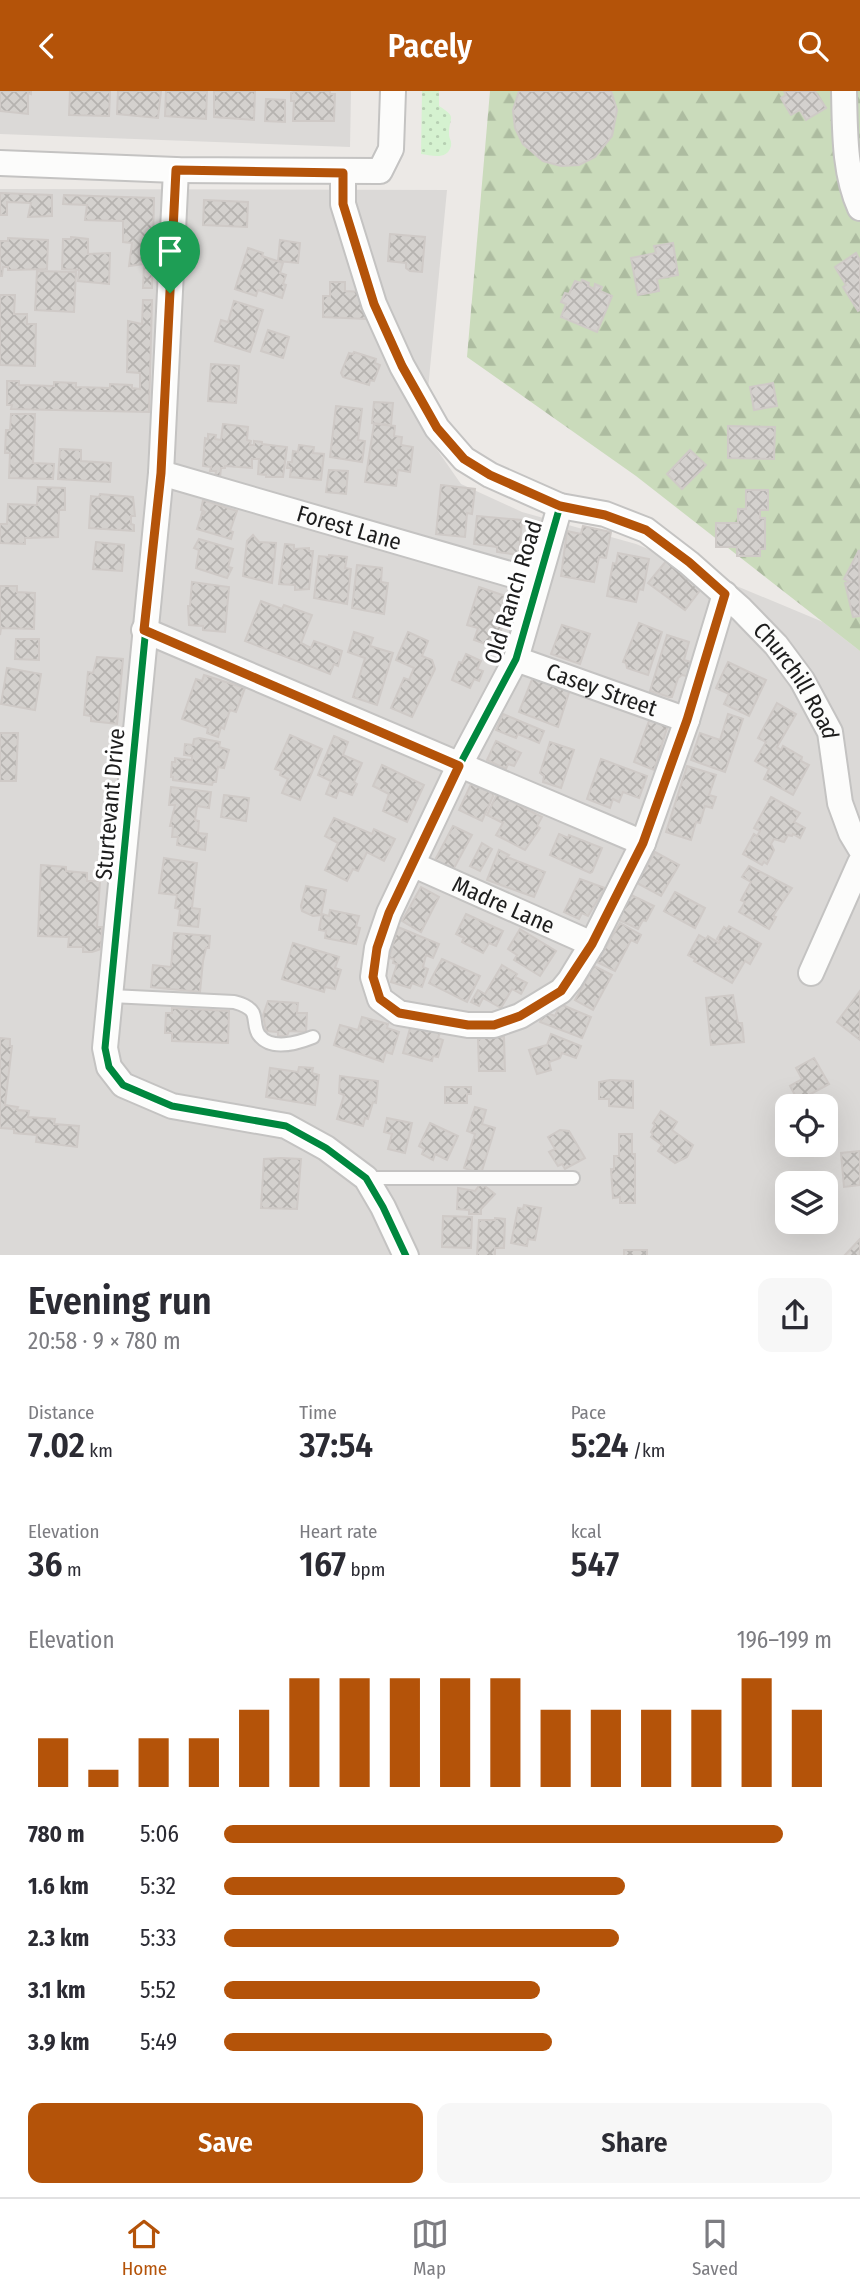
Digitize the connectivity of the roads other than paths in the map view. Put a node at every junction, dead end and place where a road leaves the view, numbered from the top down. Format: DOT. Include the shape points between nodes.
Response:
graph roads {
  1 [pos="393,91"];
  2 [pos="844,91"];
  3 [pos="0,163"];
  4 [pos="176,170"];
  5 [pos="343,173"];
  6 [pos="860,208"];
  7 [pos="161,473"];
  8 [pos="560,506"];
  9 [pos="537,582"];
  10 [pos="725,594"];
  11 [pos="144,630"];
  12 [pos="516,659"];
  13 [pos="687,720"];
  14 [pos="459,766"];
  15 [pos="643,843"];
  16 [pos="860,848"];
  17 [pos="860,863"];
  18 [pos="414,865"];
  19 [pos="592,944"];
  20 [pos="811,973"];
  21 [pos="111,996"];
  22 [pos="313,1037"];
  23 [pos="366,1178"];
  24 [pos="573,1178"];
  25 [pos="406,1255"];
  1 -- 5 [label="street" via="391,149 380,171"];
  2 -- 6 [label="street" via="845,141 853,193"];
  3 -- 4 [label="street"];
  4 -- 5 [label="street"];
  4 -- 7 [label="street, Sturtevant Drive"];
  5 -- 8 [label="street, Churchill Road" via="343,204 374,304 437,428 464,459 481,470"];
  7 -- 9 [label="street, Forest Lane"];
  7 -- 11 [label="street, Sturtevant Drive"];
  8 -- 9 [label="street, Old Ranch Road"];
  8 -- 10 [label="street, Churchill Road" via="646,530"];
  9 -- 12 [label="street, Old Ranch Road"];
  10 -- 13 [label="street, Old Ranch Road"];
  10 -- 16 [label="street, Churchill Road" via="796,671 830,732 840,803"];
  11 -- 14 [label="street"];
  11 -- 21 [label="street, Sturtevant Drive"];
  12 -- 13 [label="street, Casey Street"];
  12 -- 14 [label="street, Old Ranch Road"];
  13 -- 15 [label="street, Old Ranch Road"];
  14 -- 15 [label="street"];
  14 -- 18 [label="street, Old Ranch Road"];
  15 -- 19 [label="street, Old Ranch Road"];
  17 -- 20 [label="street"];
  18 -- 19 [label="street, Madre Lane"];
  18 -- 19 [label="street, Old Ranch Road" via="389,913 373,977 380,999 399,1013 468,1025 494,1025 520,1016 561,991"];
  21 -- 22 [label="lane" via="234,1002 253,1013 259,1035 267,1042 278,1045"];
  21 -- 23 [label="street, Sturtevant Drive" via="105,1048 109,1067 123,1085 172,1105 286,1126"];
  23 -- 24 [label="lane"];
  23 -- 25 [label="street, Sturtevant Drive"];
}
